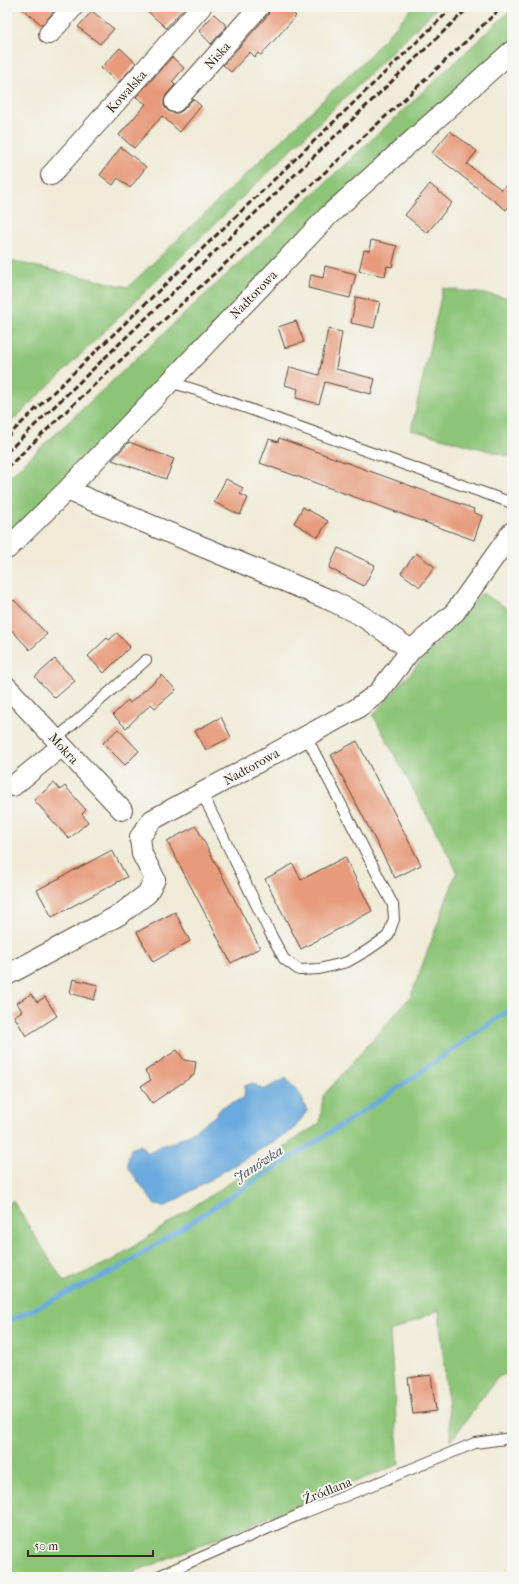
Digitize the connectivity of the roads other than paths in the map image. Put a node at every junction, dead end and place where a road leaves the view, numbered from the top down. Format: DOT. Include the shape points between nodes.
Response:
graph roads {
  1 [pos="73,7"];
  2 [pos="201,7"];
  3 [pos="259,7"];
  4 [pos="50,34"];
  5 [pos="512,51"];
  6 [pos="175,102"];
  7 [pos="51,175"];
  8 [pos="170,382"];
  9 [pos="67,490"];
  10 [pos="512,503"];
  11 [pos="512,532"];
  12 [pos="7,550"];
  13 [pos="411,650"];
  14 [pos="146,660"];
  15 [pos="7,687"];
  16 [pos="306,736"];
  17 [pos="59,743"];
  18 [pos="13,786"];
  19 [pos="202,793"];
  20 [pos="122,810"];
  21 [pos="7,975"];
  22 [pos="512,1438"];
  23 [pos="156,1577"];
  1 -- 4 [label="street"];
  2 -- 7 [label="street, Kowalska"];
  3 -- 6 [label="street, Niska"];
  5 -- 8 [label="street, Nadtorowa" via="329,215"];
  8 -- 9 [label="street, Nadtorowa"];
  8 -- 10 [label="lane"];
  9 -- 12 [label="street, Nadtorowa"];
  9 -- 13 [label="street" via="332,601 362,616"];
  11 -- 13 [label="street, Nadtorowa" via="455,612"];
  13 -- 16 [label="street, Nadtorowa" via="378,693 356,709"];
  14 -- 17 [label="lane"];
  15 -- 17 [label="street, Mokra"];
  16 -- 19 [label="street, Nadtorowa"];
  16 -- 19 [label="lane" via="393,905 394,919 388,936 347,962 319,969 299,970 284,958"];
  17 -- 18 [label="street"];
  17 -- 20 [label="street, Mokra"];
  19 -- 21 [label="street, Nadtorowa" via="152,820 140,836 142,854 155,879 147,894 119,914"];
  22 -- 23 [label="lane, Źródlana" via="475,1443"];
}
